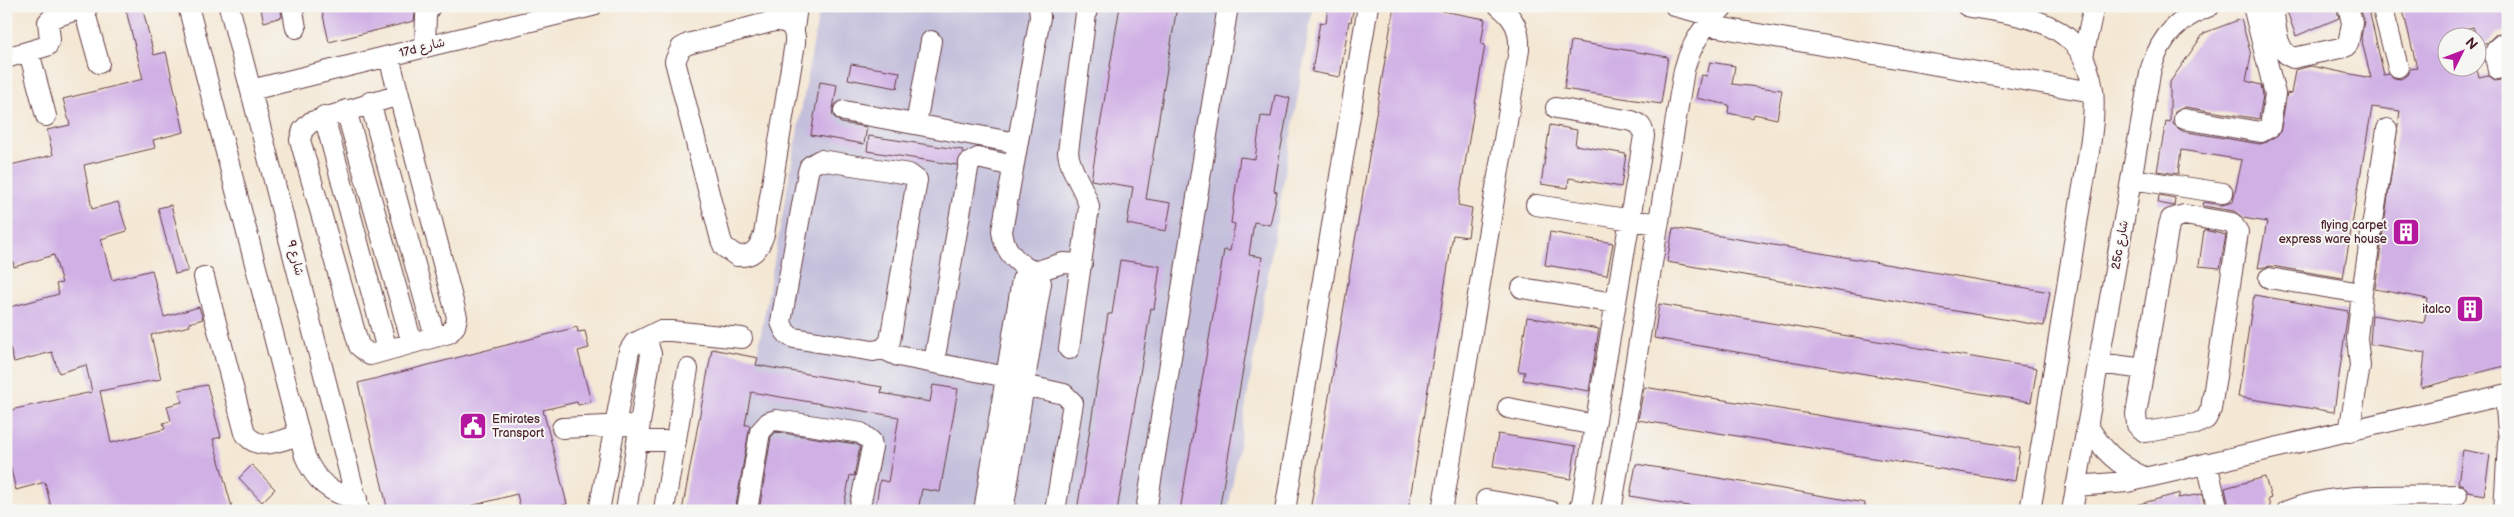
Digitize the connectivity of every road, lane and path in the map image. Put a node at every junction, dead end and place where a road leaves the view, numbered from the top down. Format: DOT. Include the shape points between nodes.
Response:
graph roads {
  1 [pos="188,6"];
  2 [pos="229,6"];
  3 [pos="292,6"];
  4 [pos="430,6"];
  5 [pos="797,6"];
  6 [pos="1039,6"];
  7 [pos="1086,6"];
  8 [pos="1228,6"];
  9 [pos="1368,6"];
  10 [pos="1499,6"];
  11 [pos="1674,6"];
  12 [pos="1967,6"];
  13 [pos="2094,6"];
  14 [pos="2210,6"];
  15 [pos="2253,6"];
  16 [pos="2273,6"];
  17 [pos="2348,6"];
  18 [pos="2382,6"];
  19 [pos="85,7"];
  20 [pos="581,7"];
  21 [pos="1715,16"];
  22 [pos="296,28"];
  23 [pos="794,29"];
  24 [pos="931,41"];
  25 [pos="2508,42"];
  26 [pos="425,47"];
  27 [pos="29,52"];
  28 [pos="2083,56"];
  29 [pos="389,57"];
  30 [pos="6,58"];
  31 [pos="99,64"];
  32 [pos="2398,67"];
  33 [pos="2498,69"];
  34 [pos="251,90"];
  35 [pos="2094,92"];
  36 [pos="399,95"];
  37 [pos="370,102"];
  38 [pos="1556,108"];
  39 [pos="346,110"];
  40 [pos="844,110"];
  41 [pos="46,116"];
  42 [pos="324,116"];
  43 [pos="2184,119"];
  44 [pos="916,124"];
  45 [pos="2387,128"];
  46 [pos="1017,143"];
  47 [pos="1013,166"];
  48 [pos="2132,179"];
  49 [pos="2223,193"];
  50 [pos="1536,205"];
  51 [pos="430,208"];
  52 [pos="402,216"];
  53 [pos="1630,220"];
  54 [pos="378,222"];
  55 [pos="1658,224"];
  56 [pos="354,228"];
  57 [pos="328,235"];
  58 [pos="1082,264"];
  59 [pos="1032,270"];
  60 [pos="204,277"];
  61 [pos="2269,278"];
  62 [pos="1522,288"];
  63 [pos="2362,293"];
  64 [pos="1615,303"];
  65 [pos="435,337"];
  66 [pos="742,338"];
  67 [pos="639,340"];
  68 [pos="412,343"];
  69 [pos="883,349"];
  70 [pos="1069,349"];
  71 [pos="387,350"];
  72 [pos="934,362"];
  73 [pos="2099,363"];
  74 [pos="688,369"];
  75 [pos="2144,369"];
  76 [pos="1015,381"];
  77 [pos="2506,394"];
  78 [pos="1508,408"];
  79 [pos="1595,424"];
  80 [pos="615,426"];
  81 [pos="2088,426"];
  82 [pos="562,428"];
  83 [pos="2349,432"];
  84 [pos="2508,432"];
  85 [pos="638,433"];
  86 [pos="300,435"];
  87 [pos="676,441"];
  88 [pos="2508,442"];
  89 [pos="2207,463"];
  90 [pos="2144,477"];
  91 [pos="1584,486"];
  92 [pos="2076,486"];
  93 [pos="1615,490"];
  94 [pos="2457,495"];
  95 [pos="1486,500"];
  96 [pos="358,505"];
  97 [pos="664,510"];
  98 [pos="600,511"];
  99 [pos="626,511"];
  100 [pos="747,511"];
  101 [pos="859,511"];
  102 [pos="984,511"];
  103 [pos="1003,511"];
  104 [pos="1055,511"];
  105 [pos="1146,511"];
  106 [pos="1285,511"];
  107 [pos="1442,511"];
  108 [pos="1550,511"];
  109 [pos="1578,511"];
  110 [pos="1611,511"];
  111 [pos="2030,511"];
  112 [pos="2072,511"];
  113 [pos="2218,511"];
  114 [pos="2287,511"];
  115 [pos="2504,511"];
  1 -- 86 [label="street"];
  2 -- 34 [label="street, شارع 9"];
  3 -- 22 [label="street"];
  4 -- 26 [label="street" via="426,15"];
  5 -- 23 [label="street"];
  6 -- 46 [label="street" via="1040,17"];
  7 -- 58 [label="street" via="1068,152 1071,168 1089,207"];
  8 -- 105 [label="street"];
  9 -- 106 [label="street"];
  10 -- 107 [label="street" via="1516,25 1520,37 1519,50"];
  11 -- 21 [label="street"];
  12 -- 28 [label="street" via="2042,21 2059,30"];
  13 -- 28 [label="street"];
  14 -- 48 [label="street, 25c شارع" via="2180,21 2155,55"];
  15 -- 43 [label="street" via="2274,94 2270,127 2262,132"];
  16 -- 17 [label="street" via="2279,44 2293,58 2345,47 2352,23"];
  18 -- 32 [label="street"];
  19 -- 27 [label="street" via="52,18 47,28 50,43"];
  19 -- 31 [label="street"];
  20 -- 26 [label="street, 17d شارع"];
  21 -- 35 [label="street"];
  21 -- 55 [label="street" via="1697,35 1684,70"];
  23 -- 23 [label="street" via="782,21 774,21 688,44 681,48 675,61 721,240 724,247 737,256 752,254 758,249 764,234 795,42"];
  24 -- 44 [label="street"];
  25 -- 33 [label="street" via="2495,49"];
  26 -- 29 [label="street, 17d شارع"];
  27 -- 30 [label="street"];
  27 -- 41 [label="street"];
  28 -- 35 [label="street"];
  29 -- 34 [label="street, 17d شارع"];
  29 -- 36 [label="street"];
  34 -- 96 [label="street, شارع 9"];
  35 -- 111 [label="street" via="2093,118"];
  36 -- 37 [label="street"];
  36 -- 51 [label="street"];
  37 -- 39 [label="street"];
  37 -- 52 [label="street"];
  38 -- 53 [label="street" via="1632,121 1643,129"];
  39 -- 42 [label="street"];
  39 -- 54 [label="street"];
  40 -- 44 [label="street"];
  42 -- 56 [label="street"];
  42 -- 57 [label="street" via="303,130 300,140"];
  44 -- 46 [label="street"];
  45 -- 63 [label="street"];
  46 -- 47 [label="street"];
  47 -- 59 [label="street" via="1003,240 1011,256"];
  47 -- 72 [label="street" via="978,158 969,163"];
  48 -- 49 [label="street"];
  48 -- 73 [label="street, 25c شارع"];
  50 -- 53 [label="street"];
  51 -- 52 [label="street"];
  51 -- 65 [label="street" via="457,317 449,333"];
  52 -- 54 [label="street"];
  52 -- 65 [label="street"];
  53 -- 55 [label="street"];
  53 -- 64 [label="street"];
  54 -- 56 [label="street"];
  54 -- 68 [label="street"];
  55 -- 93 [label="street"];
  56 -- 57 [label="street"];
  56 -- 71 [label="street"];
  57 -- 71 [label="street" via="359,346 370,355"];
  58 -- 59 [label="street"];
  58 -- 70 [label="street"];
  59 -- 76 [label="street" via="1022,280"];
  60 -- 86 [label="street" via="245,433 255,443 263,445"];
  61 -- 63 [label="street"];
  62 -- 64 [label="street"];
  63 -- 83 [label="street" via="2357,338 2360,366"];
  64 -- 79 [label="street"];
  65 -- 68 [label="street"];
  66 -- 67 [label="street" via="665,331 648,334"];
  67 -- 80 [label="street" via="629,351"];
  67 -- 85 [label="street" via="651,349"];
  68 -- 71 [label="street"];
  69 -- 69 [label="street" via="890,341 917,180 909,174 820,160 810,166 808,172 783,328 794,338 873,351"];
  69 -- 72 [label="street" via="898,356"];
  72 -- 76 [label="street"];
  73 -- 75 [label="street"];
  73 -- 81 [label="street, 25c شارع"];
  74 -- 87 [label="street"];
  75 -- 75 [label="street" via="2136,420 2140,429 2150,432 2196,424 2206,419 2211,408 2238,238 2232,223 2184,215 2171,219"];
  76 -- 102 [label="street"];
  76 -- 103 [label="street"];
  76 -- 104 [label="street" via="1064,394 1073,403"];
  77 -- 83 [label="street"];
  77 -- 84 [label="street"];
  78 -- 79 [label="street"];
  79 -- 91 [label="street"];
  80 -- 82 [label="street"];
  80 -- 85 [label="street"];
  80 -- 98 [label="street"];
  81 -- 90 [label="street" via="2111,457"];
  81 -- 92 [label="street, 25c شارع"];
  83 -- 89 [label="street"];
  85 -- 87 [label="street"];
  85 -- 99 [label="street"];
  86 -- 96 [label="street" via="310,470 319,481"];
  87 -- 97 [label="street"];
  88 -- 115 [label="street"];
  89 -- 90 [label="street"];
  89 -- 113 [label="street"];
  90 -- 92 [label="street" via="2110,485"];
  91 -- 93 [label="street"];
  91 -- 109 [label="street"];
  92 -- 112 [label="street, 25c شارع"];
  93 -- 110 [label="street"];
  94 -- 114 [label="street" via="2337,499 2307,503"];
  95 -- 108 [label="street"];
  100 -- 101 [label="street" via="760,432 769,422 776,420 867,436 872,447"];
}
